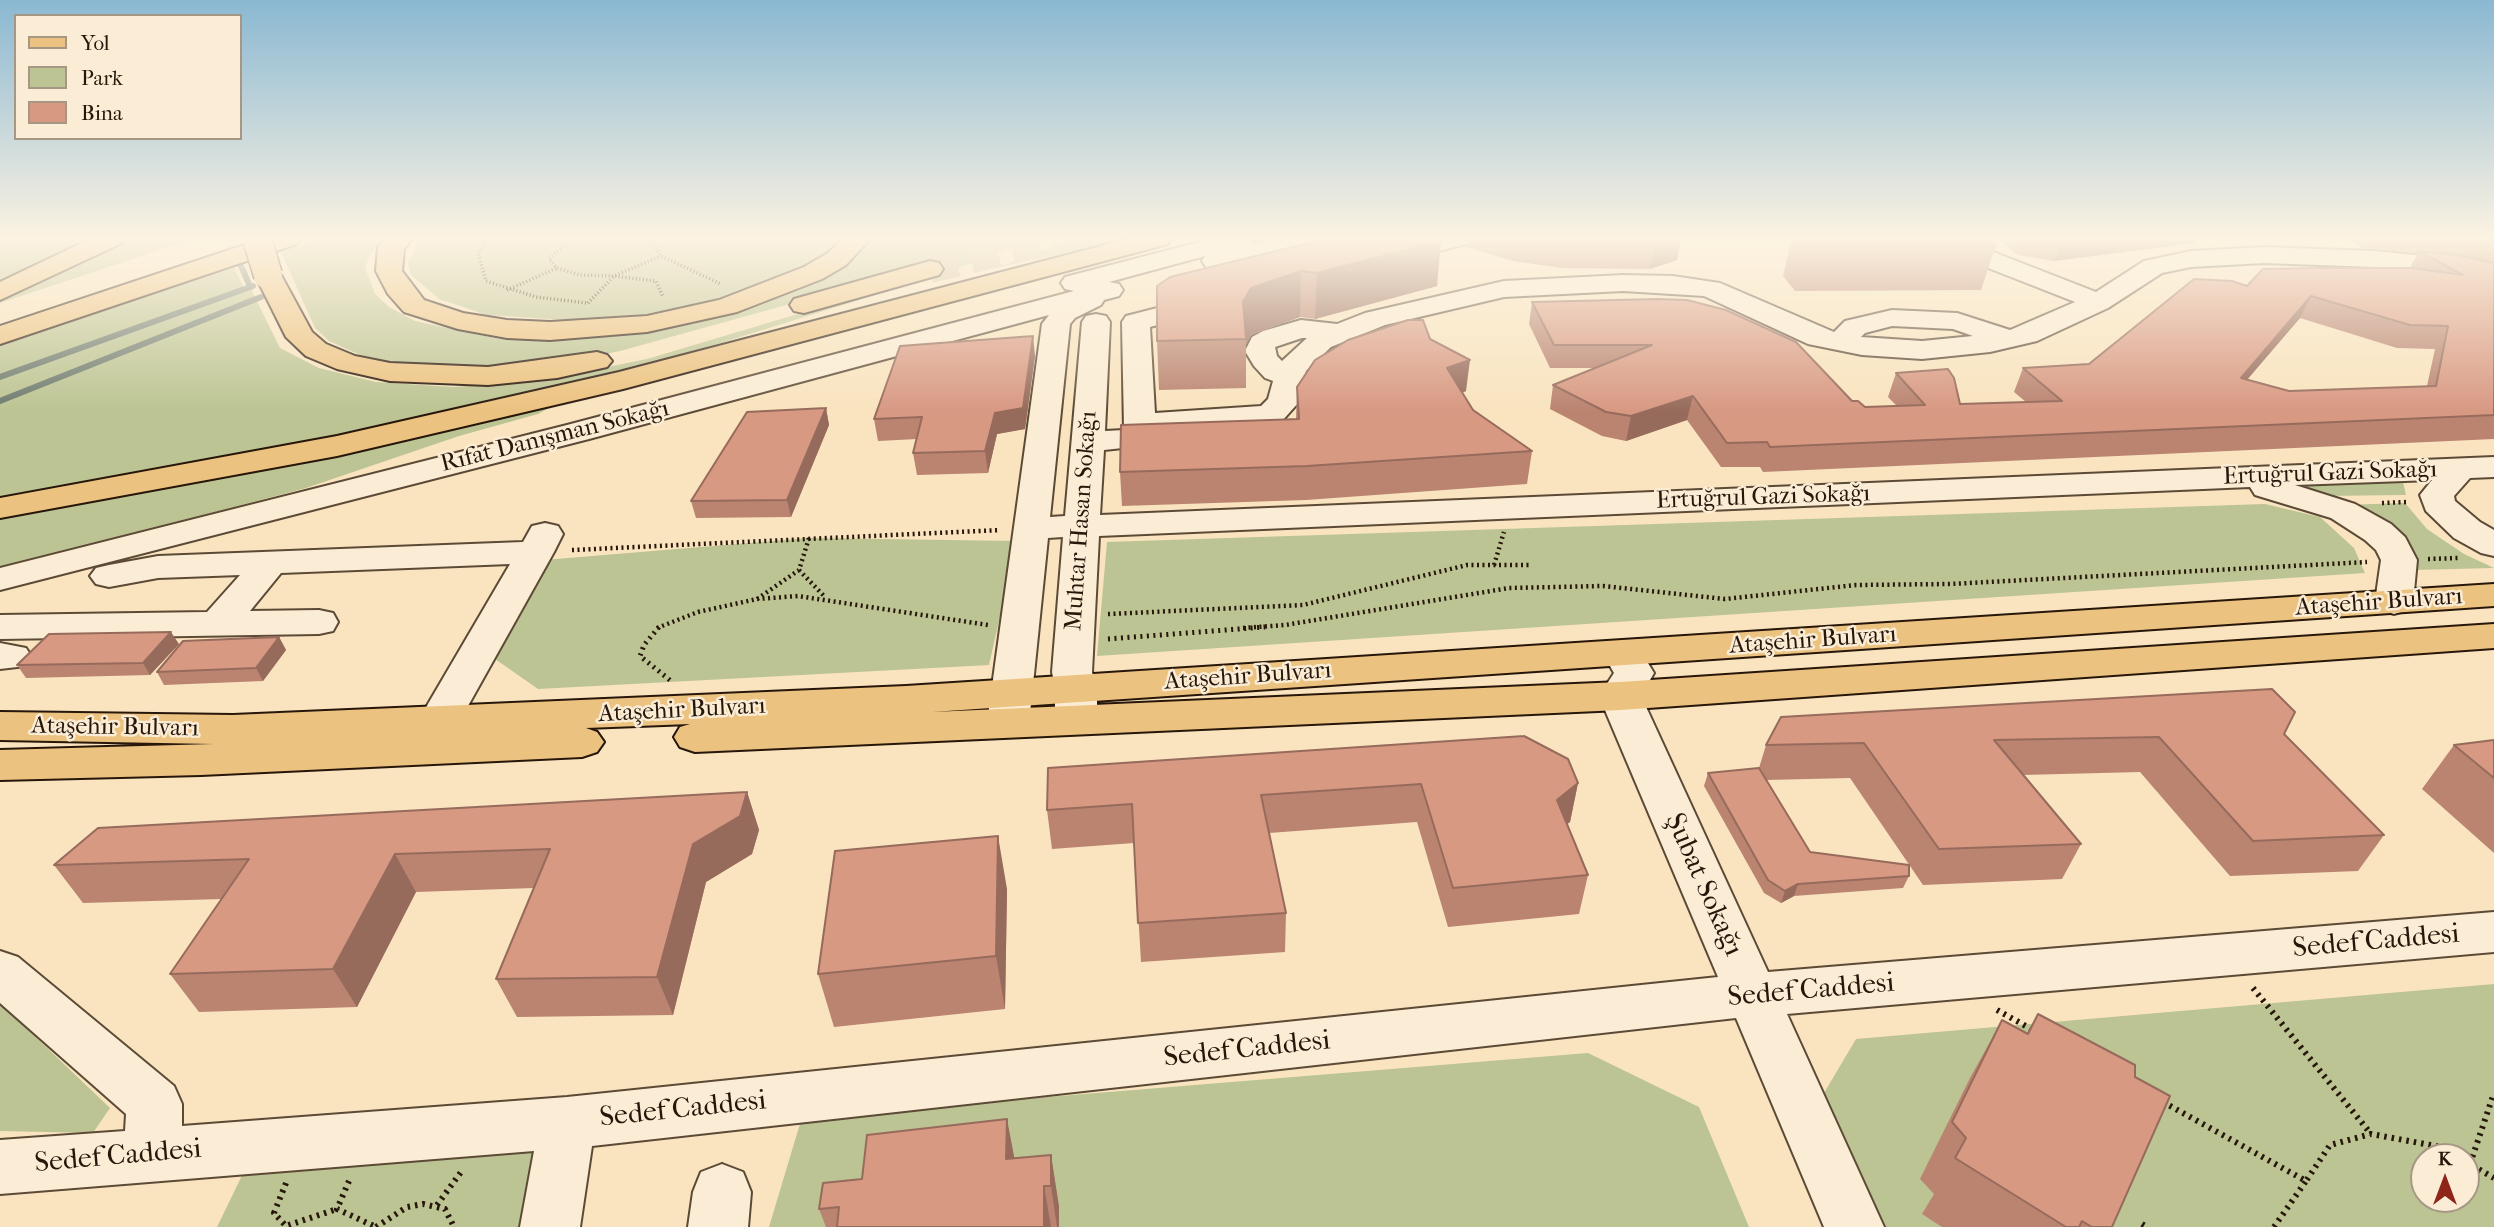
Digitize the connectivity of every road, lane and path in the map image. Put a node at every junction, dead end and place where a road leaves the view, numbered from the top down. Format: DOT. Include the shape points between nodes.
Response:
graph roads {
  1 [pos="57,296"];
  2 [pos="116,296"];
  3 [pos="279,296"];
  4 [pos="405,296"];
  5 [pos="533,296"];
  6 [pos="594,296"];
  7 [pos="667,296"];
  8 [pos="753,296"];
  9 [pos="837,296"];
  10 [pos="893,296"];
  11 [pos="939,296"];
  12 [pos="1016,296"];
  13 [pos="1087,296"];
  14 [pos="1102,296"];
  15 [pos="1142,296"];
  16 [pos="1232,296"];
  17 [pos="1419,296"];
  18 [pos="1730,296"];
  19 [pos="2083,296"];
  20 [pos="2107,296"];
  21 [pos="663,297"];
  22 [pos="652,299"];
  23 [pos="601,302"];
  24 [pos="2098,302"];
  25 [pos="588,303"];
  26 [pos="1030,312"];
  27 [pos="0,315"];
  28 [pos="1080,317"];
  29 [pos="1337,333"];
  30 [pos="0,335"];
  31 [pos="695,360"];
  32 [pos="1288,376"];
  33 [pos="1140,423"];
  34 [pos="1087,442"];
  35 [pos="2477,468"];
  36 [pos="2217,479"];
  37 [pos="319,497"];
  38 [pos="0,508"];
  39 [pos="1511,509"];
  40 [pos="1082,526"];
  41 [pos="1032,528"];
  42 [pos="809,538"];
  43 [pos="541,542"];
  44 [pos="2480,552"];
  45 [pos="2399,560"];
  46 [pos="271,562"];
  47 [pos="1494,565"];
  48 [pos="1529,565"];
  49 [pos="799,570"];
  50 [pos="0,579"];
  51 [pos="2494,595"];
  52 [pos="826,598"];
  53 [pos="757,600"];
  54 [pos="2394,602"];
  55 [pos="0,603"];
  56 [pos="319,622"];
  57 [pos="216,625"];
  58 [pos="999,627"];
  59 [pos="1075,629"];
  60 [pos="2494,636"];
  61 [pos="4,647"];
  62 [pos="1622,675"];
  63 [pos="679,687"];
  64 [pos="1076,704"];
  65 [pos="1011,708"];
  66 [pos="439,721"];
  67 [pos="0,726"];
  68 [pos="0,765"];
  69 [pos="2494,932"];
  70 [pos="2226,955"];
  71 [pos="0,972"];
  72 [pos="1941,979"];
  73 [pos="1752,995"];
  74 [pos="2036,1032"];
  75 [pos="2494,1093"];
  76 [pos="2153,1097"];
  77 [pos="567,1123"];
  78 [pos="2371,1134"];
  79 [pos="369,1137"];
  80 [pos="302,1142"];
  81 [pos="2420,1143"];
  82 [pos="2475,1143"];
  83 [pos="153,1153"];
  84 [pos="0,1167"];
  85 [pos="2306,1181"];
  86 [pos="337,1209"];
  87 [pos="376,1227"];
  88 [pos="454,1227"];
  89 [pos="550,1227"];
  90 [pos="1854,1227"];
  91 [pos="2274,1227"];
  1 -- 27 [label="main road"];
  2 -- 30 [label="main road"];
  3 -- 9 [label="main road, bridge" via="300,337 347,363 390,372 488,376 557,369 670,345"];
  4 -- 8 [label="main road" via="414,306 458,321 550,331 646,324"];
  5 -- 25 [label="path"];
  6 -- 25 [label="path"];
  7 -- 21 [label="path"];
  10 -- 31 [label="main road"];
  11 -- 31 [label="main road"];
  12 -- 37 [label="street" via="631,394 435,451"];
  13 -- 26 [label="street, Rıfat Danışman Sokağı"];
  14 -- 28 [label="street, Rıfat Danışman Sokağı"];
  15 -- 28 [label="street, Rıfat Danışman Sokağı"];
  16 -- 33 [label="street" via="1136,322"];
  17 -- 29 [label="street"];
  18 -- 24 [label="street" via="1797,331 1840,343 1855,327 1892,318 1957,321 2009,340"];
  19 -- 24 [label="street"];
  20 -- 24 [label="street"];
  21 -- 22 [label="path"];
  23 -- 25 [label="path"];
  26 -- 28 [label="street"];
  26 -- 37 [label="street, Rıfat Danışman Sokağı"];
  28 -- 34 [label="street, Muhtar Hasan Sokağı"];
  28 -- 41 [label="street, Muhtar Hasan Sokağı" via="1056,324"];
  29 -- 32 [label="street" via="1308,350"];
  29 -- 32 [label="street" via="1301,329 1262,343 1264,360"];
  31 -- 38 [label="main road" via="337,446"];
  32 -- 33 [label="street" via="1280,406 1262,416"];
  33 -- 34 [label="street" via="1140,438"];
  34 -- 40 [label="street, Muhtar Hasan Sokağı"];
  35 -- 36 [label="street, Ertuğrul Gazi Sokağı"];
  35 -- 44 [label="street" via="2437,495 2438,504 2467,530"];
  36 -- 39 [label="street, Ertuğrul Gazi Sokağı"];
  36 -- 45 [label="street" via="2284,492 2343,511 2378,532"];
  37 -- 50 [label="street, Rıfat Danışman Sokağı"];
  39 -- 40 [label="street, Ertuğrul Gazi Sokağı"];
  39 -- 47 [label="path"];
  40 -- 41 [label="street, Ertuğrul Gazi Sokağı"];
  40 -- 59 [label="street, Muhtar Hasan Sokağı"];
  41 -- 42 [label="path"];
  41 -- 65 [label="street, Muhtar Hasan Sokağı"];
  42 -- 43 [label="path"];
  42 -- 49 [label="path"];
  43 -- 46 [label="street"];
  43 -- 66 [label="street"];
  44 -- 45 [label="path"];
  45 -- 54 [label="street"];
  45 -- 59 [label="path" via="1856,585 1725,599 1602,586 1509,588 1285,625"];
  46 -- 55 [label="street" via="158,567"];
  46 -- 57 [label="street"];
  47 -- 48 [label="path"];
  47 -- 59 [label="path" via="1467,565 1303,605"];
  49 -- 52 [label="path"];
  49 -- 53 [label="path"];
  51 -- 54 [label="main road, Ataşehir Bulvarı"];
  52 -- 53 [label="path"];
  52 -- 58 [label="path"];
  53 -- 63 [label="path" via="698,612 658,627 640,656"];
  54 -- 62 [label="main road, Ataşehir Bulvarı"];
  56 -- 57 [label="street"];
  57 -- 61 [label="street"];
  59 -- 64 [label="street, Muhtar Hasan Sokağı" via="1072,672"];
  60 -- 62 [label="main road, Ataşehir Bulvarı"];
  62 -- 64 [label="main road, Ataşehir Bulvarı"];
  62 -- 73 [label="street, Şubat Sokağı"];
  64 -- 65 [label="main road, Ataşehir Bulvarı"];
  65 -- 66 [label="main road, Ataşehir Bulvarı"];
  65 -- 68 [label="main road, Ataşehir Bulvarı" via="201,760"];
  66 -- 67 [label="main road, Ataşehir Bulvarı" via="233,730"];
  69 -- 70 [label="street, Sedef Caddesi"];
  70 -- 72 [label="street, Sedef Caddesi"];
  70 -- 78 [label="path"];
  71 -- 83 [label="street" via="154,1104"];
  72 -- 73 [label="street, Sedef Caddesi"];
  72 -- 74 [label="path"];
  73 -- 77 [label="street, Sedef Caddesi"];
  73 -- 90 [label="street, Şubat Sokağı"];
  75 -- 82 [label="path"];
  76 -- 85 [label="path"];
  77 -- 79 [label="street, Sedef Caddesi"];
  77 -- 89 [label="street"];
  78 -- 81 [label="path"];
  78 -- 85 [label="path" via="2330,1145"];
  79 -- 80 [label="street, Sedef Caddesi"];
  79 -- 86 [label="path"];
  80 -- 83 [label="street, Sedef Caddesi"];
  80 -- 86 [label="path" via="274,1213 285,1226"];
  83 -- 84 [label="street, Sedef Caddesi"];
  85 -- 91 [label="path"];
  86 -- 87 [label="path"];
  87 -- 88 [label="path" via="407,1207 423,1204 445,1209"];
}
